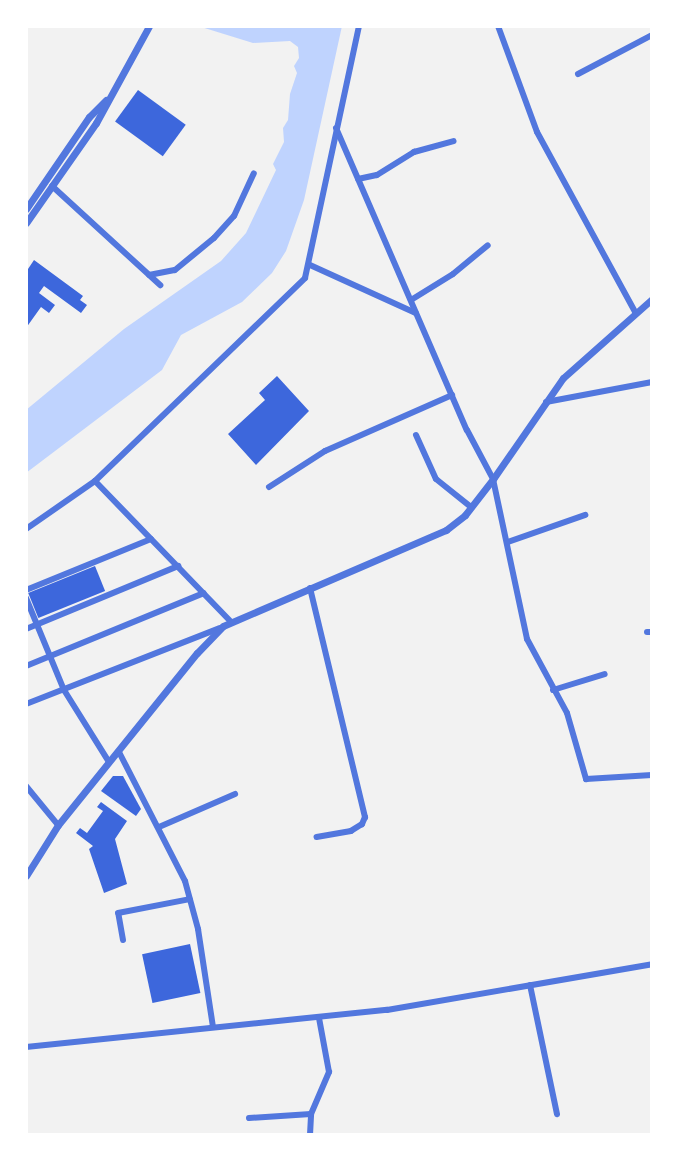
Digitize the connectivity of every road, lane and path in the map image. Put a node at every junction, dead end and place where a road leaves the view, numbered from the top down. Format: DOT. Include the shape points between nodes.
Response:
graph roads {
  1 [pos="149,26"];
  2 [pos="359,26"];
  3 [pos="498,26"];
  4 [pos="652,35"];
  5 [pos="578,74"];
  6 [pos="110,95"];
  7 [pos="336,128"];
  8 [pos="454,141"];
  9 [pos="254,173"];
  10 [pos="358,179"];
  11 [pos="52,186"];
  12 [pos="26,209"];
  13 [pos="26,223"];
  14 [pos="488,245"];
  15 [pos="310,265"];
  16 [pos="149,275"];
  17 [pos="160,285"];
  18 [pos="652,299"];
  19 [pos="411,300"];
  20 [pos="635,312"];
  21 [pos="416,313"];
  22 [pos="262,320"];
  23 [pos="270,329"];
  24 [pos="652,382"];
  25 [pos="452,395"];
  26 [pos="546,402"];
  27 [pos="172,407"];
  28 [pos="178,414"];
  29 [pos="416,435"];
  30 [pos="493,479"];
  31 [pos="95,481"];
  32 [pos="269,487"];
  33 [pos="471,507"];
  34 [pos="585,515"];
  35 [pos="26,529"];
  36 [pos="151,539"];
  37 [pos="508,542"];
  38 [pos="178,566"];
  39 [pos="310,588"];
  40 [pos="26,590"];
  41 [pos="204,593"];
  42 [pos="26,598"];
  43 [pos="37,624"];
  44 [pos="227,624"];
  45 [pos="26,629"];
  46 [pos="50,656"];
  47 [pos="26,666"];
  48 [pos="605,674"];
  49 [pos="64,690"];
  50 [pos="553,690"];
  51 [pos="26,704"];
  52 [pos="119,752"];
  53 [pos="109,762"];
  54 [pos="652,775"];
  55 [pos="26,786"];
  56 [pos="235,794"];
  57 [pos="58,825"];
  58 [pos="159,827"];
  59 [pos="317,837"];
  60 [pos="26,876"];
  61 [pos="190,899"];
  62 [pos="123,940"];
  63 [pos="652,964"];
  64 [pos="530,985"];
  65 [pos="319,1018"];
  66 [pos="213,1027"];
  67 [pos="26,1047"];
  68 [pos="311,1114"];
  69 [pos="557,1114"];
  70 [pos="249,1118"];
  71 [pos="310,1135"];
  1 -- 6 [label="street"];
  2 -- 7 [label="street"];
  3 -- 20 [label="street" via="537,132"];
  4 -- 5 [label="street"];
  6 -- 11 [label="street"];
  6 -- 12 [label="street"];
  7 -- 10 [label="street"];
  7 -- 15 [label="street"];
  8 -- 10 [label="street" via="414,152 377,175"];
  9 -- 16 [label="street" via="225,228 175,270"];
  10 -- 19 [label="street"];
  11 -- 13 [label="street"];
  11 -- 16 [label="street"];
  14 -- 19 [label="street"];
  15 -- 21 [label="street"];
  15 -- 22 [label="street" via="305,278"];
  16 -- 17 [label="street"];
  18 -- 20 [label="street"];
  19 -- 21 [label="street"];
  20 -- 26 [label="street" via="563,378"];
  21 -- 25 [label="street"];
  22 -- 23 [label="street"];
  22 -- 27 [label="street"];
  24 -- 26 [label="street"];
  25 -- 30 [label="street"];
  25 -- 32 [label="street" via="325,451"];
  26 -- 30 [label="street"];
  27 -- 28 [label="street"];
  27 -- 31 [label="street"];
  29 -- 33 [label="street" via="436,479"];
  30 -- 33 [label="street"];
  30 -- 37 [label="street"];
  31 -- 35 [label="street"];
  31 -- 36 [label="street"];
  33 -- 39 [label="street" via="424,543"];
  34 -- 37 [label="street"];
  36 -- 38 [label="street"];
  36 -- 40 [label="street"];
  37 -- 50 [label="street" via="527,639"];
  38 -- 41 [label="street"];
  38 -- 43 [label="street"];
  39 -- 44 [label="street"];
  39 -- 59 [label="street" via="365,817 351,831"];
  41 -- 44 [label="street"];
  41 -- 46 [label="street"];
  42 -- 43 [label="street"];
  43 -- 45 [label="street"];
  43 -- 46 [label="street"];
  44 -- 49 [label="street"];
  44 -- 52 [label="street"];
  46 -- 47 [label="street"];
  46 -- 49 [label="street"];
  48 -- 50 [label="street"];
  49 -- 51 [label="street"];
  49 -- 53 [label="street"];
  50 -- 54 [label="street" via="567,713 586,779"];
  52 -- 53 [label="street"];
  52 -- 58 [label="street"];
  53 -- 57 [label="street"];
  55 -- 57 [label="street"];
  56 -- 58 [label="street"];
  57 -- 60 [label="street"];
  58 -- 61 [label="street" via="178,861"];
  61 -- 62 [label="street" via="118,913"];
  61 -- 66 [label="street"];
  63 -- 64 [label="street"];
  64 -- 65 [label="street"];
  64 -- 69 [label="street"];
  65 -- 66 [label="street"];
  65 -- 68 [label="street" via="329,1072"];
  66 -- 67 [label="street"];
  68 -- 70 [label="street"];
  68 -- 71 [label="street"];
}
